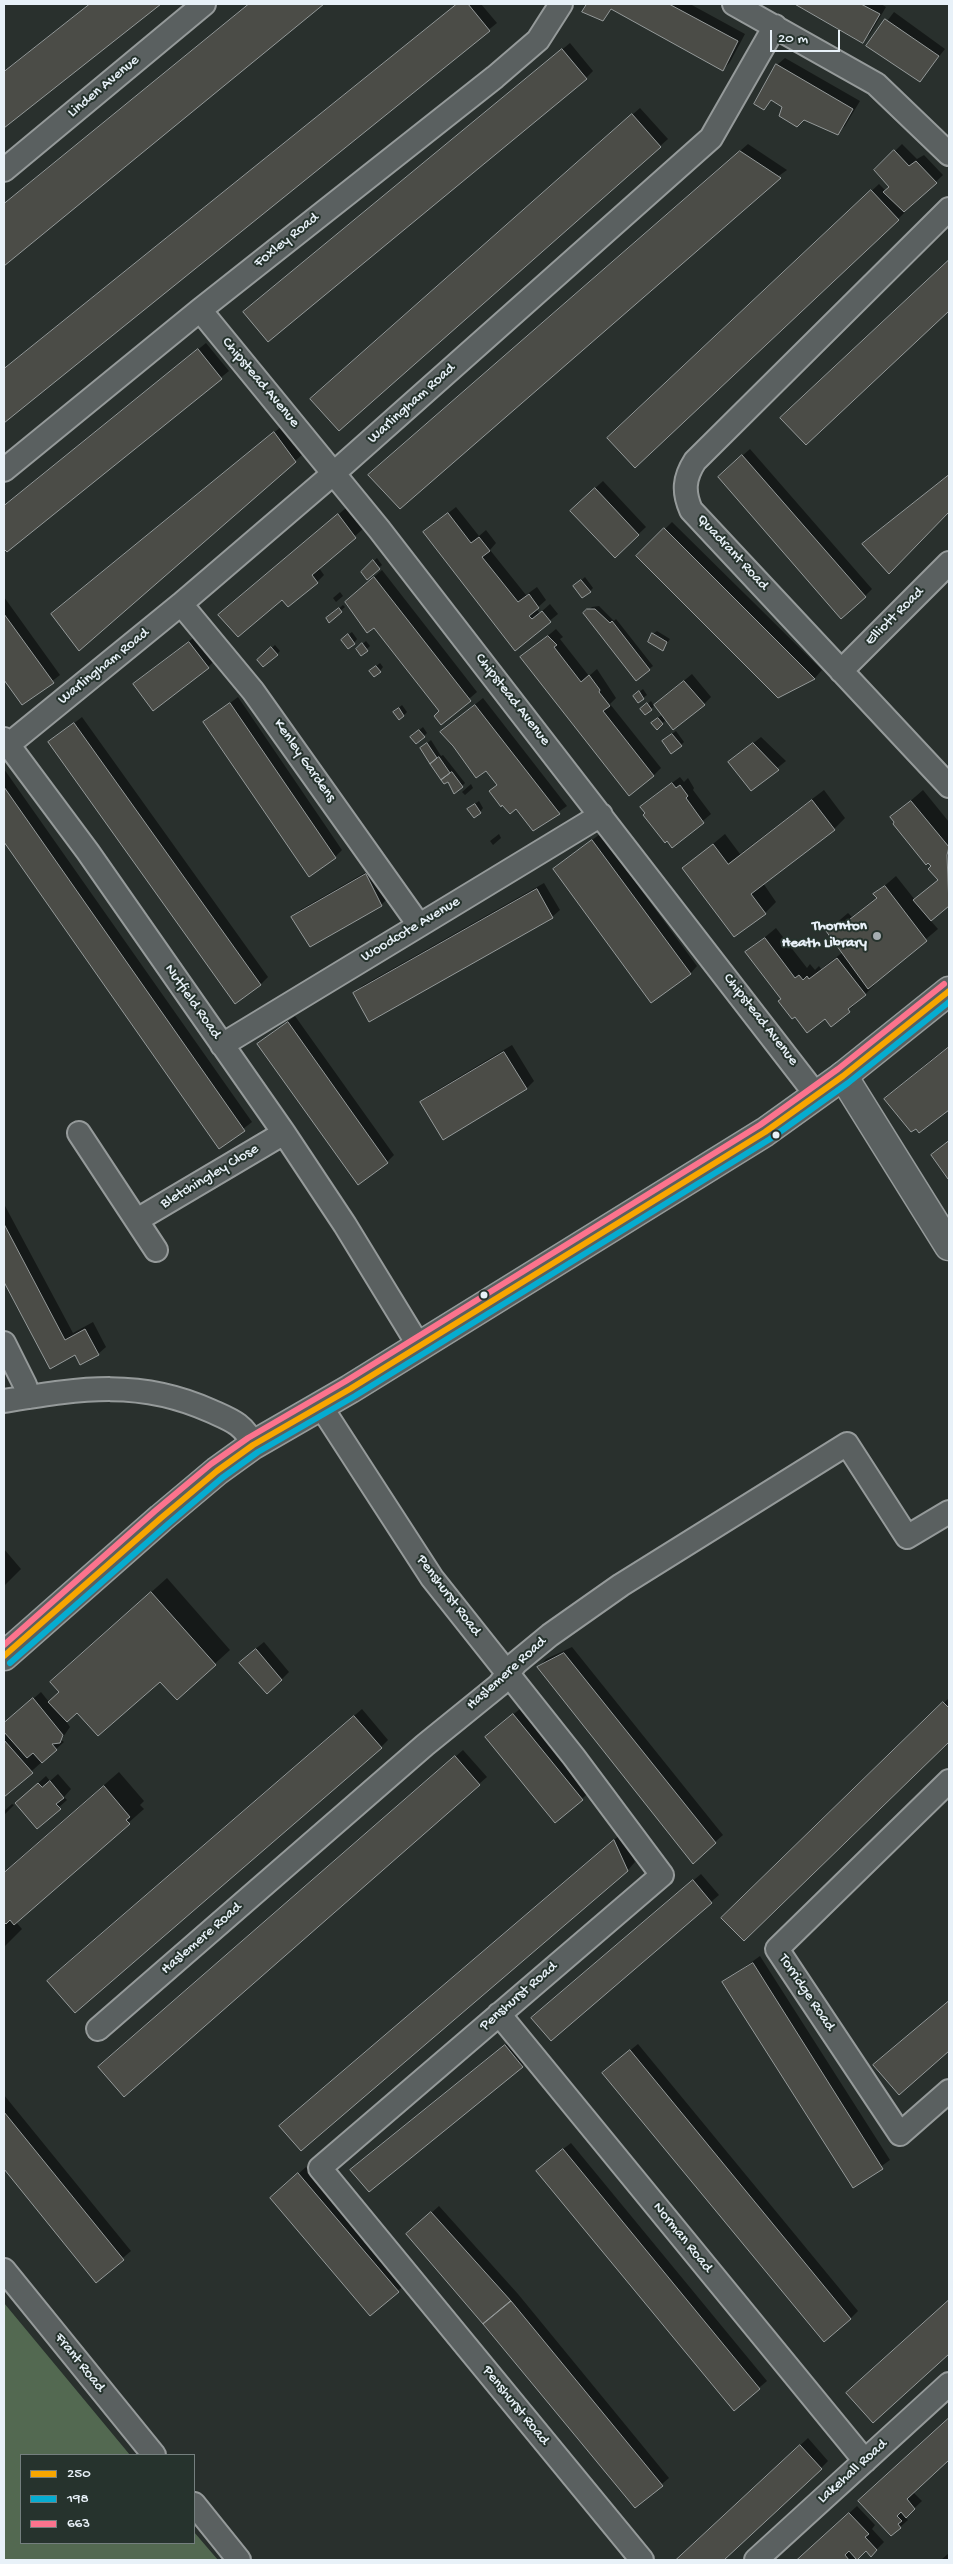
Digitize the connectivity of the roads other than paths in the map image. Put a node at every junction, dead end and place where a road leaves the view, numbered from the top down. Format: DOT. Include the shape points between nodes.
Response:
graph roads {
  1 [pos="561,4"];
  2 [pos="734,4"];
  3 [pos="197,6"];
  4 [pos="775,26"];
  5 [pos="949,154"];
  6 [pos="4,170"];
  7 [pos="949,210"];
  8 [pos="200,310"];
  9 [pos="4,470"];
  10 [pos="334,474"];
  11 [pos="949,564"];
  12 [pos="182,604"];
  13 [pos="841,671"];
  14 [pos="6,742"];
  15 [pos="949,786"];
  16 [pos="601,815"];
  17 [pos="419,924"];
  18 [pos="949,991"];
  19 [pos="222,1045"];
  20 [pos="843,1076"];
  21 [pos="817,1096"];
  22 [pos="79,1133"];
  23 [pos="284,1133"];
  24 [pos="137,1220"];
  25 [pos="949,1246"];
  26 [pos="156,1250"];
  27 [pos="4,1343"];
  28 [pos="419,1346"];
  29 [pos="29,1397"];
  30 [pos="4,1401"];
  31 [pos="320,1405"];
  32 [pos="253,1446"];
  33 [pos="949,1512"];
  34 [pos="4,1656"];
  35 [pos="507,1672"];
  36 [pos="949,1780"];
  37 [pos="499,2014"];
  38 [pos="98,2029"];
  39 [pos="949,2091"];
  40 [pos="4,2270"];
  41 [pos="949,2384"];
  42 [pos="153,2454"];
  43 [pos="865,2461"];
  44 [pos="195,2505"];
  45 [pos="238,2560"];
  46 [pos="642,2560"];
  47 [pos="756,2560"];
  1 -- 8 [label="street, Foxley Road" via="542,35 523,53"];
  2 -- 4 [label="street"];
  3 -- 6 [label="street, Linden Avenue"];
  4 -- 5 [label="street" via="876,84"];
  4 -- 10 [label="street, Warlingham Road" via="711,138"];
  7 -- 13 [label="street, Quadrant Road" via="695,461 688,472 687,500 692,510"];
  8 -- 9 [label="street, Foxley Road"];
  8 -- 10 [label="street, Chipstead Avenue"];
  10 -- 12 [label="street, Warlingham Road"];
  10 -- 16 [label="street, Chipstead Avenue"];
  11 -- 13 [label="street, Elliott Road"];
  12 -- 14 [label="street, Warlingham Road"];
  12 -- 17 [label="street, Kenley Gardens" via="253,690"];
  13 -- 15 [label="street, Quadrant Road"];
  14 -- 19 [label="street, Nutfield Road" via="88,852"];
  16 -- 17 [label="street, Woodcote Avenue"];
  16 -- 21 [label="street, Chipstead Avenue"];
  17 -- 19 [label="street, Woodcote Avenue"];
  18 -- 20 [label="main road"];
  19 -- 23 [label="street, Nutfield Road"];
  20 -- 21 [label="main road"];
  20 -- 25 [label="main road"];
  21 -- 28 [label="main road" via="680,1186"];
  22 -- 24 [label="street"];
  23 -- 24 [label="street, Bletchingley Close"];
  23 -- 28 [label="street, Nutfield Road" via="345,1224"];
  24 -- 26 [label="street"];
  27 -- 29 [label="street"];
  28 -- 31 [label="main road"];
  29 -- 30 [label="street"];
  29 -- 32 [label="street" via="129,1388 168,1394 226,1418 246,1430"];
  31 -- 32 [label="main road"];
  31 -- 35 [label="street, Penshurst Road" via="432,1578"];
  32 -- 34 [label="main road" via="217,1471"];
  33 -- 35 [label="street, Haslemere Road" via="907,1537 847,1444 587,1607"];
  35 -- 37 [label="street, Penshurst Road" via="662,1875"];
  35 -- 38 [label="street, Haslemere Road" via="498,1685"];
  36 -- 39 [label="street, Torridge Road" via="777,1949 900,2134"];
  37 -- 43 [label="street, Norman Road"];
  37 -- 46 [label="street, Penshurst Road" via="320,2168"];
  40 -- 42 [label="street, Frant Road"];
  41 -- 43 [label="street, Lakehall Road"];
  43 -- 47 [label="street, Lakehall Road"];
  44 -- 45 [label="street"];
}
